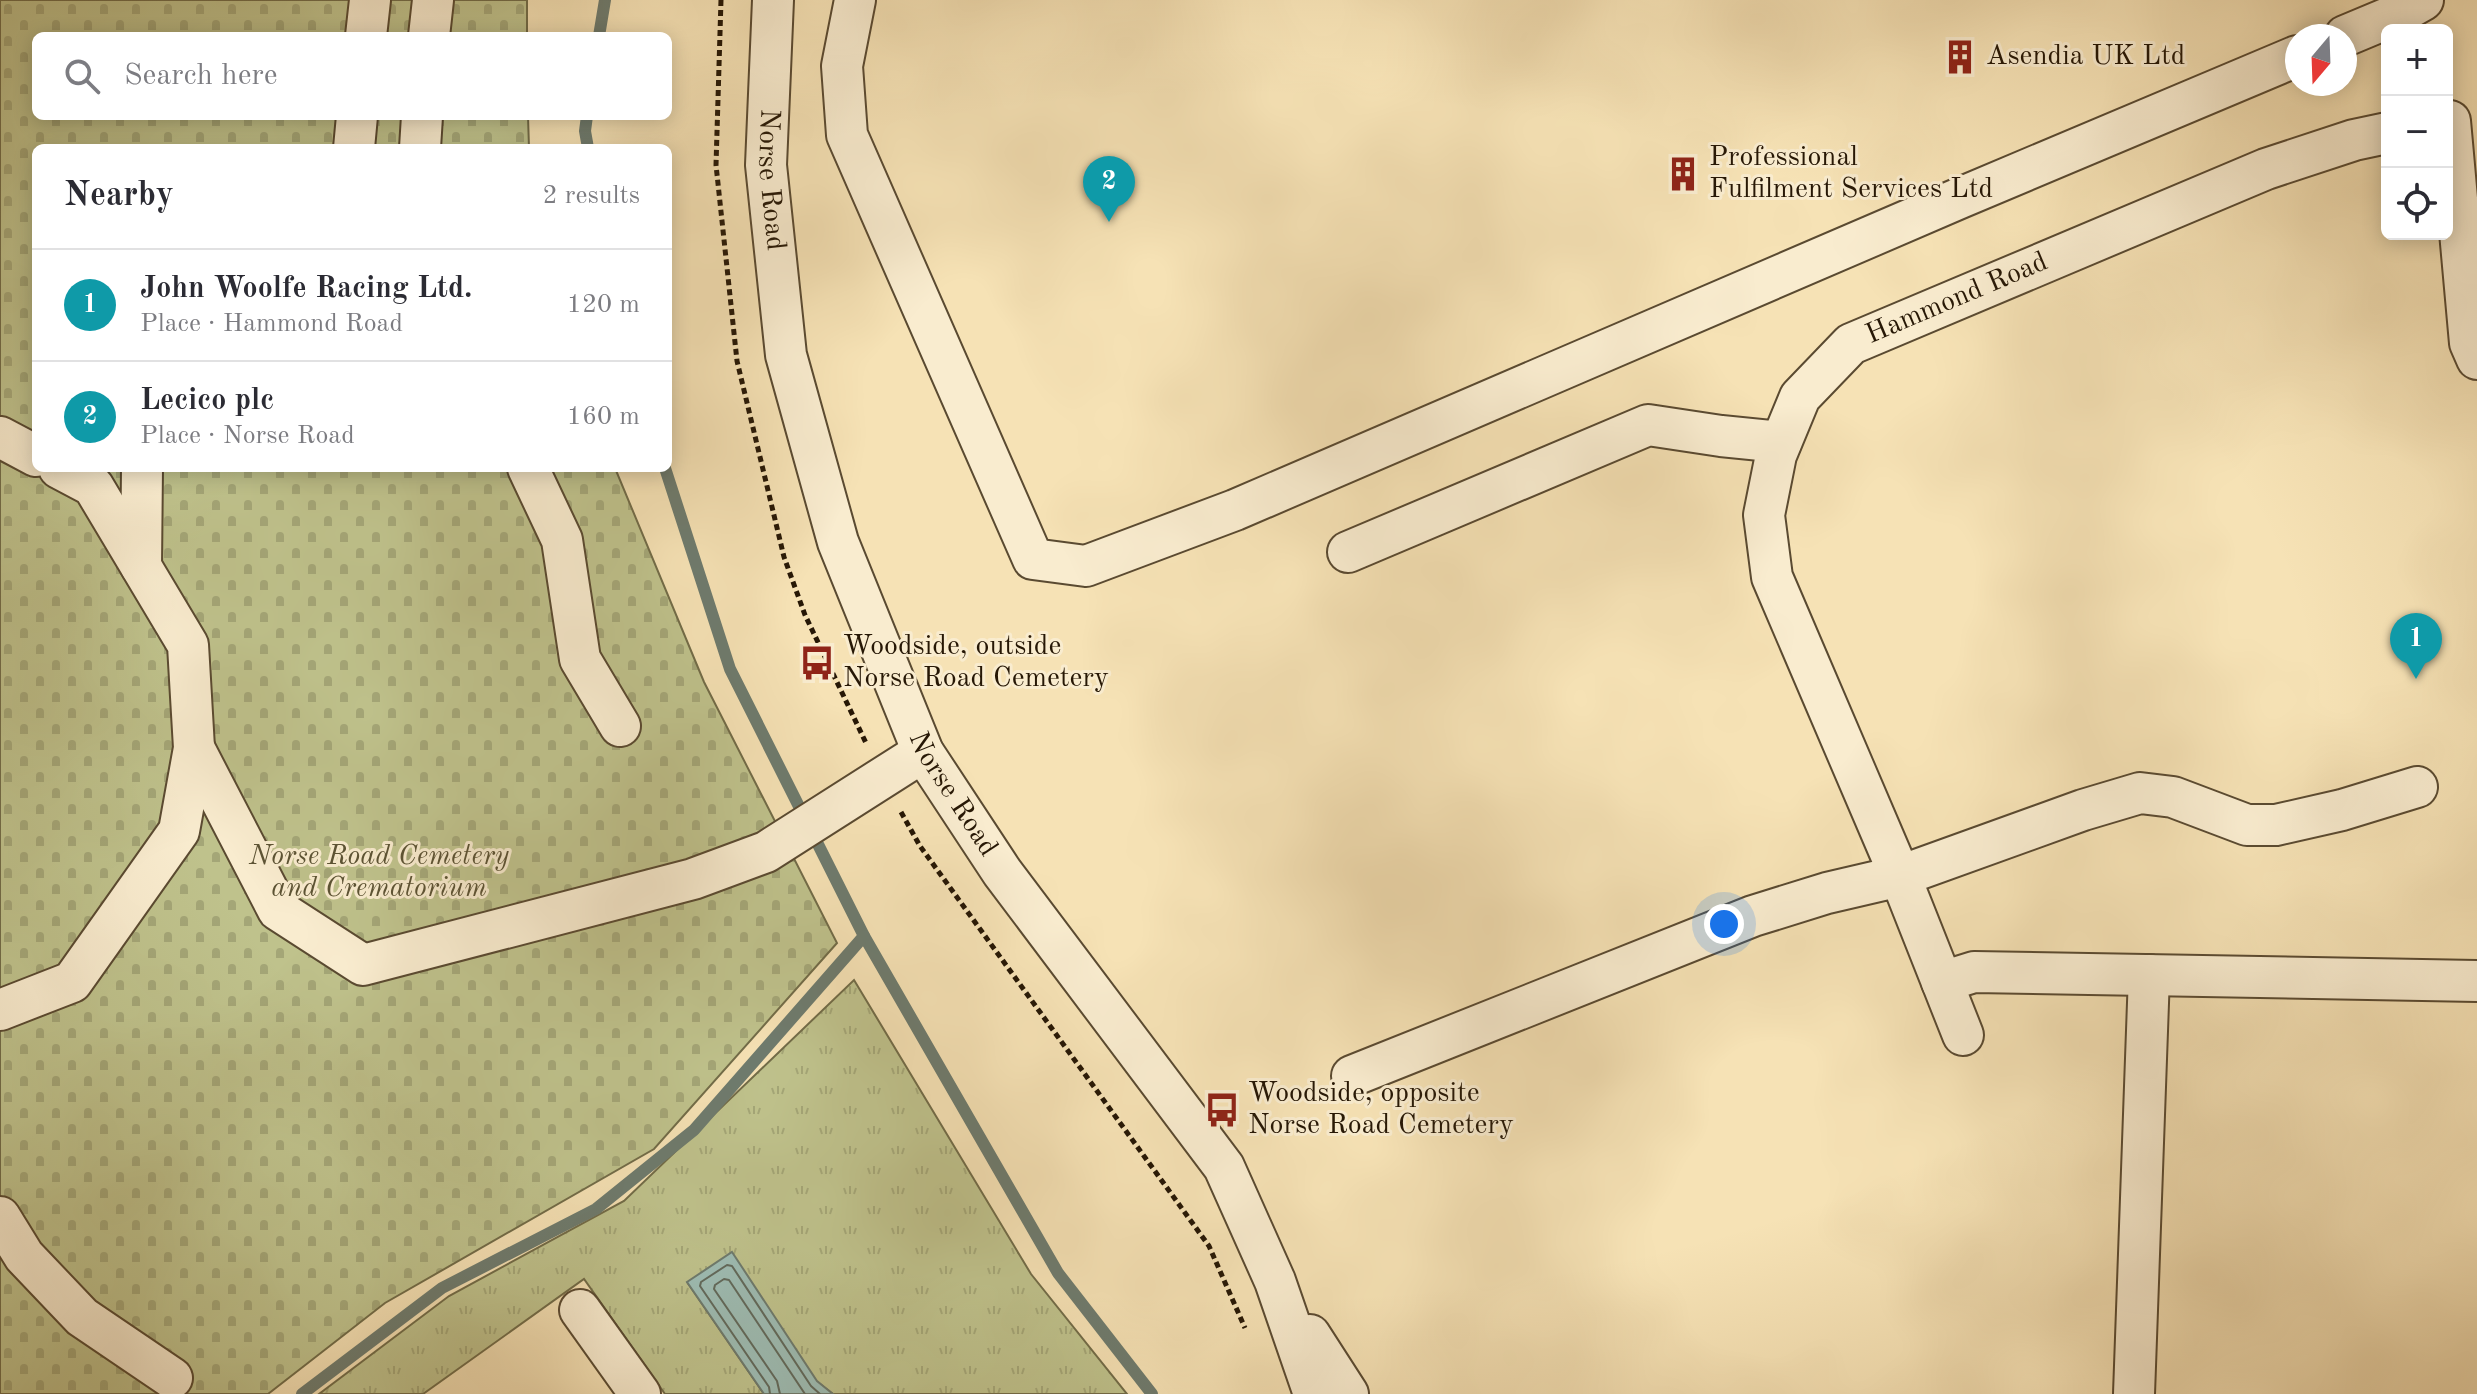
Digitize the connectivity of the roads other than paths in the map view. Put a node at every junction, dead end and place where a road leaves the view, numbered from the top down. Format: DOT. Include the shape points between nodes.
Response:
graph roads {
  1 [pos="370,0"];
  2 [pos="433,0"];
  3 [pos="773,0"];
  4 [pos="855,0"];
  5 [pos="2423,0"];
  6 [pos="2357,31"];
  7 [pos="366,32"];
  8 [pos="429,32"];
  9 [pos="2285,61"];
  10 [pos="357,120"];
  11 [pos="422,120"];
  12 [pos="2458,121"];
  13 [pos="2381,134"];
  14 [pos="354,144"];
  15 [pos="420,144"];
  16 [pos="2467,201"];
  17 [pos="2477,359"];
  18 [pos="0,437"];
  19 [pos="1781,442"];
  20 [pos="32,454"];
  21 [pos="67,472"];
  22 [pos="142,472"];
  23 [pos="530,472"];
  24 [pos="1348,552"];
  25 [pos="141,566"];
  26 [pos="620,726"];
  27 [pos="194,748"];
  28 [pos="923,752"];
  29 [pos="2417,787"];
  30 [pos="1900,876"];
  31 [pos="2149,975"];
  32 [pos="2477,981"];
  33 [pos="1942,982"];
  34 [pos="0,1010"];
  35 [pos="1963,1035"];
  36 [pos="1352,1076"];
  37 [pos="0,1217"];
  38 [pos="1275,1281"];
  39 [pos="580,1310"];
  40 [pos="172,1378"];
  41 [pos="640,1394"];
  42 [pos="1314,1394"];
  43 [pos="1348,1394"];
  44 [pos="2134,1394"];
  1 -- 7 [label="street"];
  2 -- 8 [label="street"];
  3 -- 28 [label="street, Norse Road" via="766,165 786,355 838,542"];
  4 -- 9 [label="street" via="842,66 847,135 1033,559 1086,566 1235,510"];
  5 -- 6 [label="street"];
  10 -- 14 [label="street"];
  11 -- 15 [label="street"];
  12 -- 16 [label="street"];
  13 -- 19 [label="street, Hammond Road" via="2266,169 1851,344 1800,397"];
  16 -- 17 [label="street" via="2470,343"];
  18 -- 20 [label="street"];
  19 -- 24 [label="street" via="1648,425"];
  19 -- 30 [label="street, Hammond Road" via="1764,515 1772,577"];
  21 -- 25 [label="street" via="93,486"];
  22 -- 25 [label="street"];
  23 -- 26 [label="street" via="562,540 580,659"];
  25 -- 27 [label="street" via="188,645"];
  27 -- 28 [label="street" via="278,910 363,965 693,879 766,852"];
  27 -- 34 [label="street" via="179,831 72,982"];
  28 -- 38 [label="street, Norse Road" via="1002,872 1224,1167"];
  29 -- 30 [label="street" via="2276,825 2247,825 2173,797 2140,793"];
  30 -- 33 [label="street, Hammond Road"];
  30 -- 36 [label="street" via="1753,916"];
  31 -- 32 [label="street"];
  31 -- 33 [label="street" via="1974,972"];
  31 -- 44 [label="street"];
  33 -- 35 [label="street, Hammond Road"];
  37 -- 40 [label="street" via="24,1256 82,1317"];
  38 -- 42 [label="street, Norse Road"];
  38 -- 43 [label="street, Norse Road"];
  39 -- 41 [label="street"];
}
